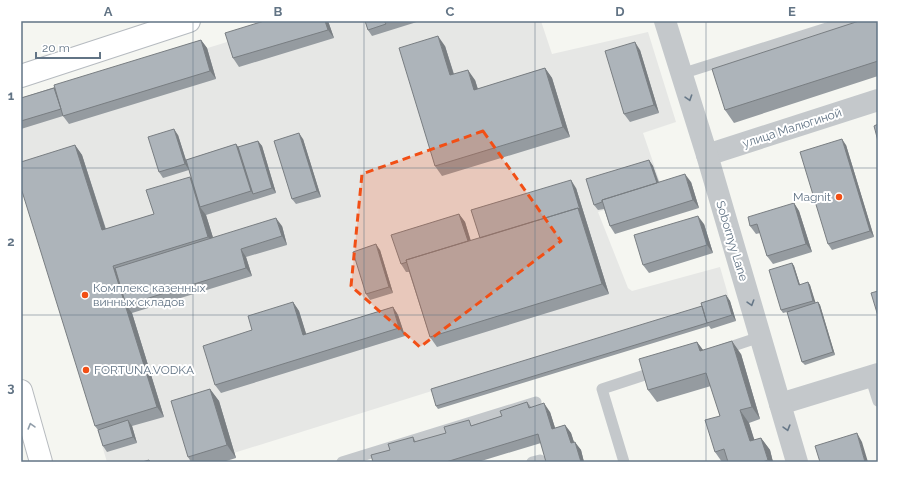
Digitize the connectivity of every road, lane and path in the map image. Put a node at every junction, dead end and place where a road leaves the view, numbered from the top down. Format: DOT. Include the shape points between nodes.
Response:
graph roads {
  1 [pos="189,21"];
  2 [pos="665,21"];
  3 [pos="849,21"];
  4 [pos="681,74"];
  5 [pos="21,76"];
  6 [pos="878,100"];
  7 [pos="707,155"];
  8 [pos="760,337"];
  9 [pos="708,354"];
  10 [pos="670,366"];
  11 [pos="874,375"];
  12 [pos="21,391"];
  13 [pos="878,401"];
  14 [pos="536,402"];
  15 [pos="780,404"];
  16 [pos="41,462"];
  17 [pos="342,462"];
  18 [pos="532,462"];
  19 [pos="540,462"];
  20 [pos="624,462"];
  21 [pos="797,462"];
  1 -- 5 [label="main road"];
  2 -- 4 [label="street, Sobornyy Lane"];
  3 -- 4 [label="lane"];
  4 -- 7 [label="street, Sobornyy Lane, one-way"];
  6 -- 7 [label="street, улица Малюгиной"];
  7 -- 8 [label="street, Sobornyy Lane, one-way"];
  8 -- 9 [label="lane"];
  8 -- 15 [label="street, Sobornyy Lane"];
  10 -- 20 [label="lane" via="602,389"];
  11 -- 13 [label="lane"];
  11 -- 15 [label="street"];
  16 -- 12 [label="main road, one-way"];
  14 -- 17 [label="lane"];
  15 -- 21 [label="street, Sobornyy Lane, one-way"];
  18 -- 19 [label="lane"];
}
